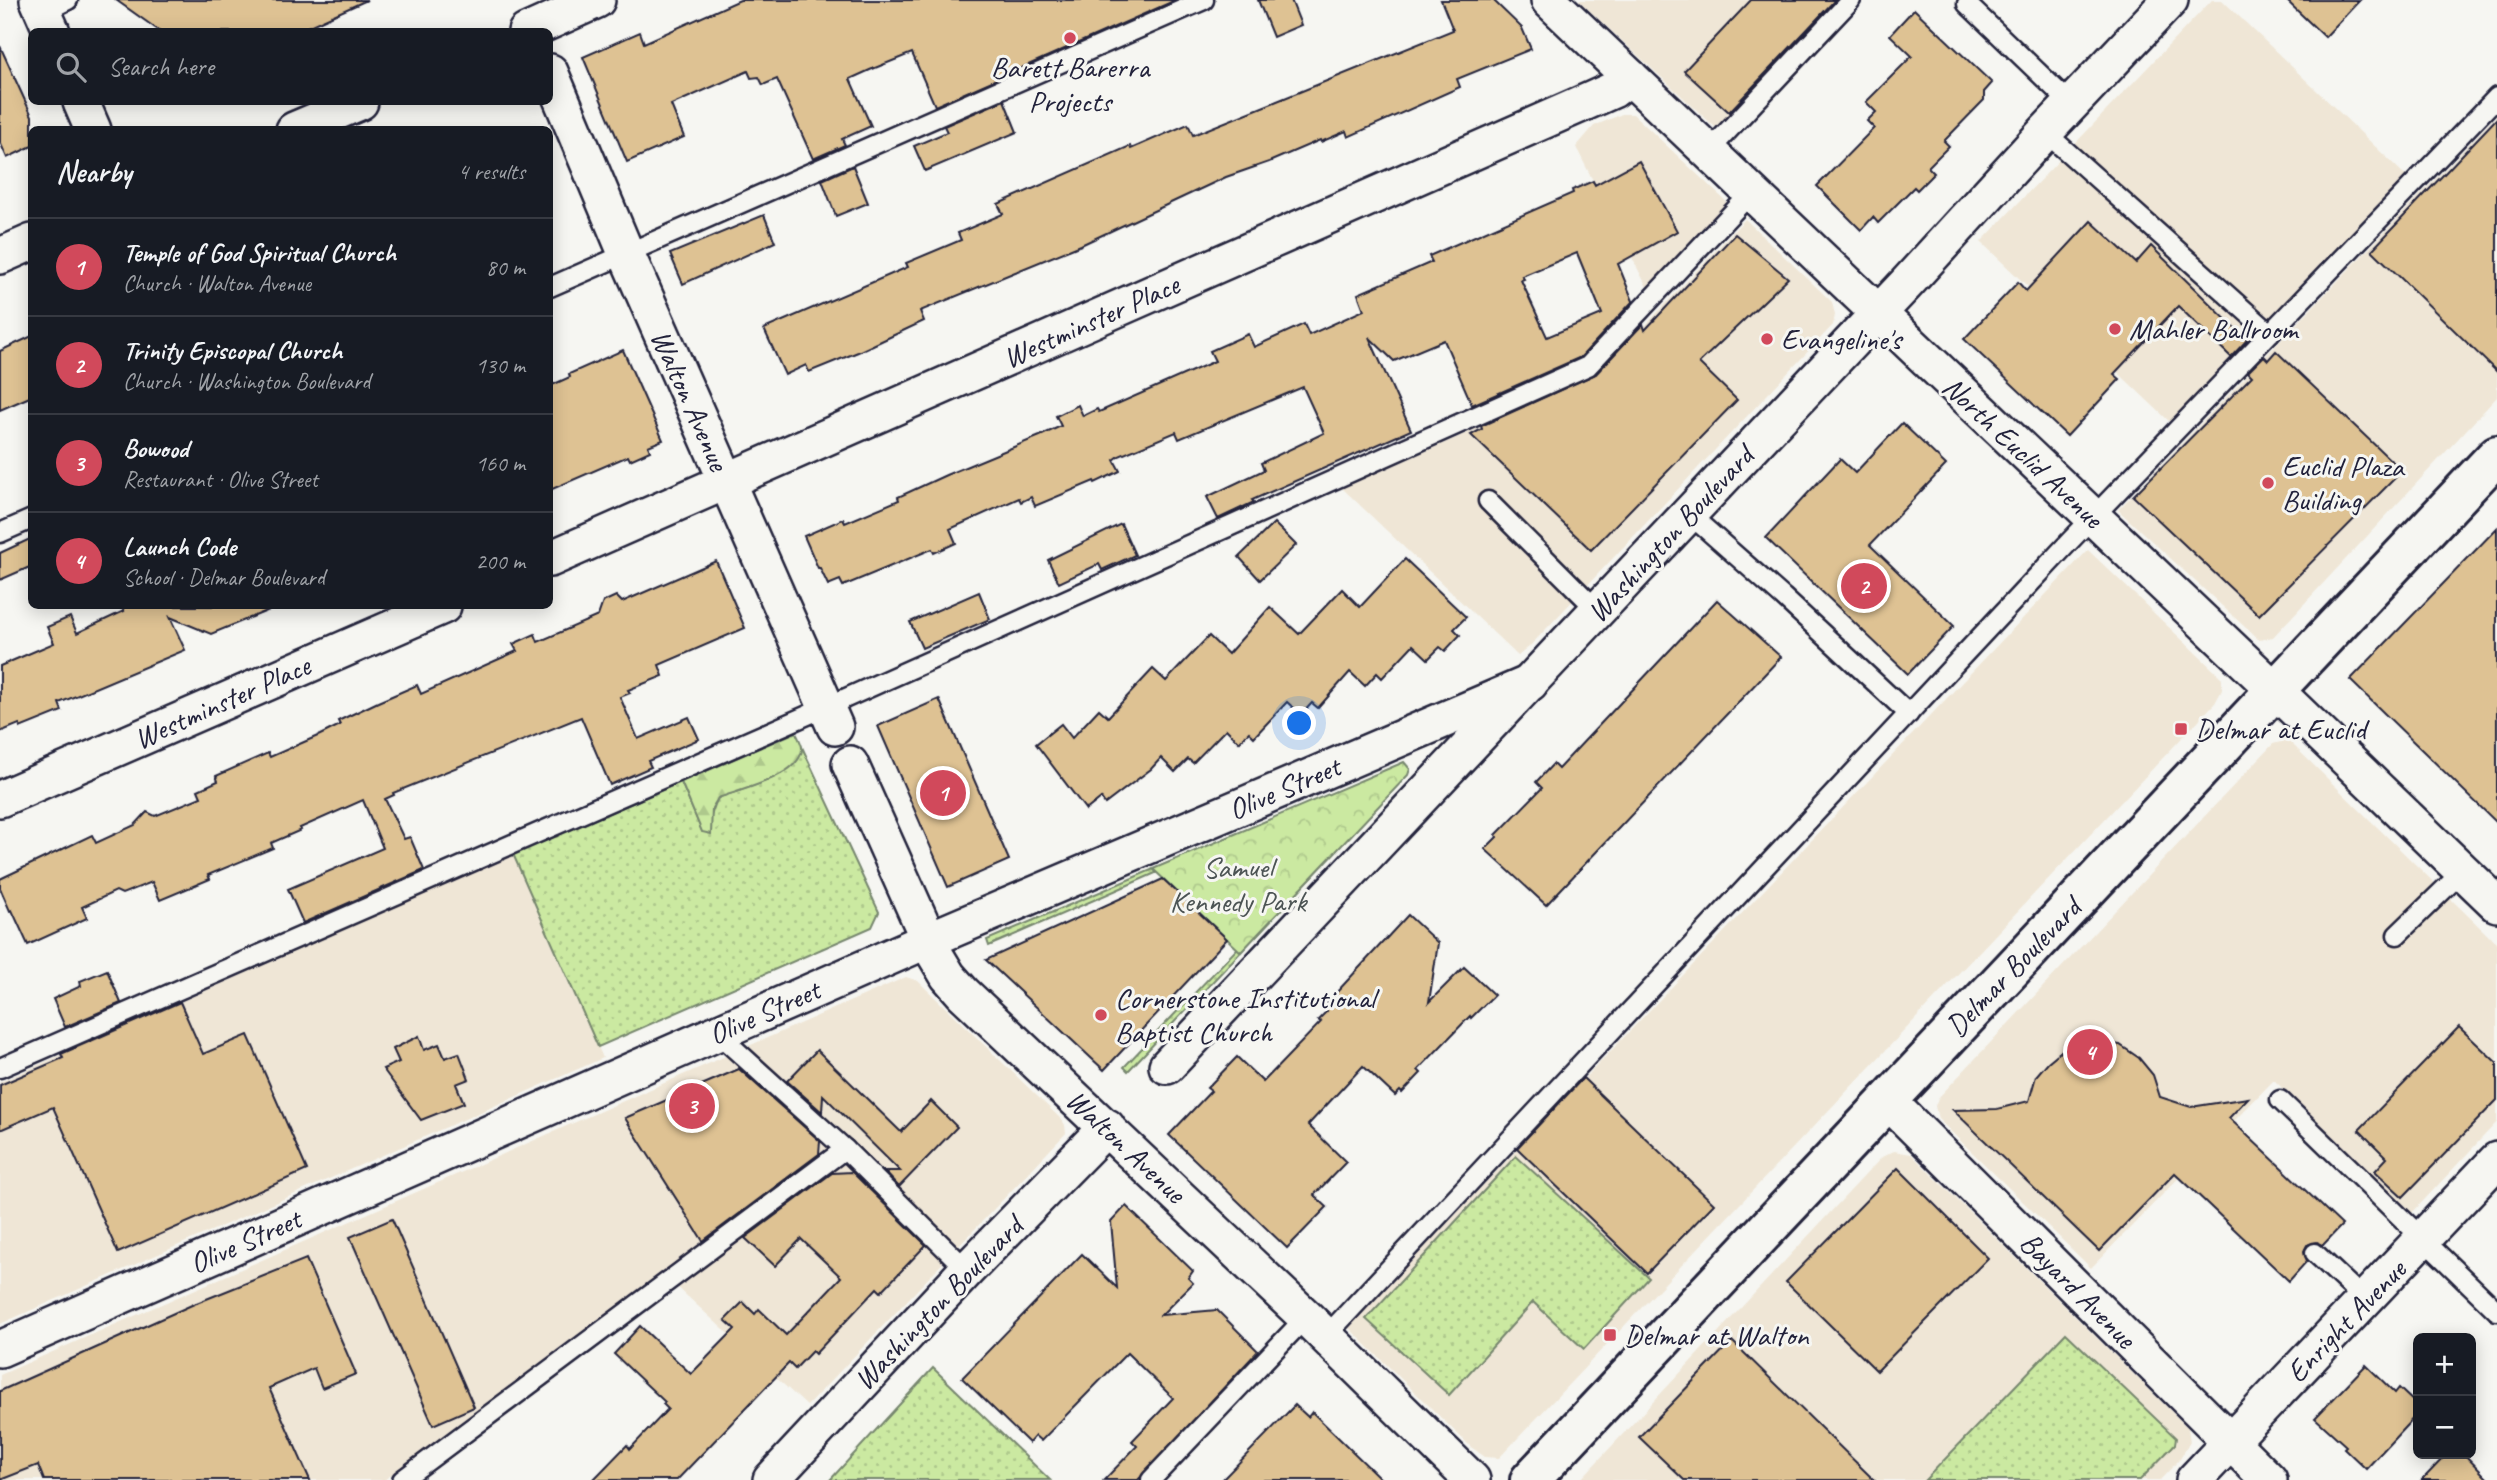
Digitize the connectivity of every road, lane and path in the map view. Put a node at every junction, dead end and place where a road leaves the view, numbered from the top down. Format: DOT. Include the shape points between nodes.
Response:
graph roads {
  1 [pos="597,0"];
  2 [pos="1204,0"];
  3 [pos="1549,0"];
  4 [pos="1851,0"];
  5 [pos="2170,0"];
  6 [pos="1967,4"];
  7 [pos="536,28"];
  8 [pos="1630,77"];
  9 [pos="553,79"];
  10 [pos="2497,97"];
  11 [pos="2071,104"];
  12 [pos="82,105"];
  13 [pos="353,105"];
  14 [pos="91,126"];
  15 [pos="303,126"];
  16 [pos="2045,132"];
  17 [pos="1708,152"];
  18 [pos="1751,193"];
  19 [pos="28,244"];
  20 [pos="626,253"];
  21 [pos="0,256"];
  22 [pos="553,286"];
  23 [pos="1877,314"];
  24 [pos="2270,333"];
  25 [pos="2497,455"];
  26 [pos="726,482"];
  27 [pos="1489,501"];
  28 [pos="1689,514"];
  29 [pos="2093,518"];
  30 [pos="28,521"];
  31 [pos="0,533"];
  32 [pos="553,558"];
  33 [pos="436,609"];
  34 [pos="1598,611"];
  35 [pos="1530,683"];
  36 [pos="2276,691"];
  37 [pos="1909,714"];
  38 [pos="830,717"];
  39 [pos="850,764"];
  40 [pos="0,799"];
  41 [pos="2463,871"];
  42 [pos="2497,904"];
  43 [pos="2397,935"];
  44 [pos="928,940"];
  45 [pos="717,1033"];
  46 [pos="1167,1066"];
  47 [pos="0,1068"];
  48 [pos="1887,1100"];
  49 [pos="2280,1100"];
  50 [pos="1107,1127"];
  51 [pos="845,1149"];
  52 [pos="2497,1160"];
  53 [pos="2424,1239"];
  54 [pos="2315,1252"];
  55 [pos="967,1270"];
  56 [pos="2365,1300"];
  57 [pos="2497,1311"];
  58 [pos="1316,1326"];
  59 [pos="0,1349"];
  60 [pos="2231,1442"];
  61 [pos="402,1480"];
  62 [pos="771,1480"];
  63 [pos="1151,1480"];
  64 [pos="1472,1480"];
  65 [pos="1530,1480"];
  66 [pos="2194,1480"];
  67 [pos="2269,1480"];
  1 -- 7 [label="street"];
  2 -- 20 [label="lane"];
  3 -- 8 [label="street, North Euclid Avenue"];
  4 -- 17 [label="lane"];
  5 -- 11 [label="street, Washington Boulevard"];
  6 -- 11 [label="lane"];
  8 -- 17 [label="street, North Euclid Avenue"];
  8 -- 26 [label="street, Westminster Place" via="1613,90"];
  9 -- 20 [label="street, Walton Avenue"];
  10 -- 24 [label="lane"];
  11 -- 16 [label="street, Washington Boulevard"];
  12 -- 14 [label="street"];
  13 -- 15 [label="street"];
  16 -- 23 [label="street, Washington Boulevard"];
  16 -- 24 [label="lane"];
  17 -- 18 [label="street, North Euclid Avenue"];
  18 -- 23 [label="street, North Euclid Avenue"];
  18 -- 38 [label="lane" via="1588,366"];
  19 -- 21 [label="street"];
  20 -- 22 [label="lane"];
  20 -- 26 [label="street, Walton Avenue"];
  23 -- 28 [label="street, Washington Boulevard"];
  23 -- 29 [label="street, North Euclid Avenue"];
  24 -- 29 [label="lane"];
  25 -- 36 [label="main road, Delmar Boulevard"];
  26 -- 32 [label="street, Westminster Place"];
  26 -- 38 [label="street, Walton Avenue"];
  27 -- 34 [label="lane"];
  28 -- 34 [label="street, Washington Boulevard"];
  28 -- 37 [label="lane"];
  29 -- 36 [label="street, North Euclid Avenue"];
  29 -- 37 [label="lane"];
  30 -- 31 [label="lane"];
  33 -- 40 [label="street, Westminster Place"];
  34 -- 35 [label="street, Washington Boulevard"];
  35 -- 44 [label="street, Olive Street"];
  35 -- 46 [label="street, Washington Boulevard"];
  36 -- 41 [label="street, North Euclid Avenue"];
  36 -- 48 [label="main road, Delmar Boulevard"];
  37 -- 58 [label="lane"];
  38 -- 47 [label="lane"];
  39 -- 44 [label="street, Walton Avenue"];
  41 -- 42 [label="street, North Euclid Avenue"];
  41 -- 43 [label="lane"];
  44 -- 45 [label="street, Olive Street"];
  44 -- 50 [label="street, Walton Avenue" via="962,993"];
  45 -- 51 [label="lane"];
  45 -- 59 [label="street, Olive Street"];
  48 -- 60 [label="street, Bayard Avenue"];
  48 -- 65 [label="main road, Delmar Boulevard"];
  49 -- 53 [label="lane"];
  50 -- 55 [label="street, Washington Boulevard"];
  50 -- 58 [label="street, Walton Avenue"];
  51 -- 55 [label="lane"];
  51 -- 61 [label="lane"];
  52 -- 53 [label="street, Enright Avenue"];
  53 -- 56 [label="street, Enright Avenue"];
  53 -- 57 [label="lane"];
  54 -- 56 [label="lane"];
  55 -- 62 [label="street, Washington Boulevard"];
  56 -- 60 [label="street, Enright Avenue"];
  58 -- 63 [label="lane"];
  58 -- 64 [label="street, Walton Avenue"];
  60 -- 66 [label="street, Enright Avenue"];
  60 -- 67 [label="street, Bayard Avenue"];
}
